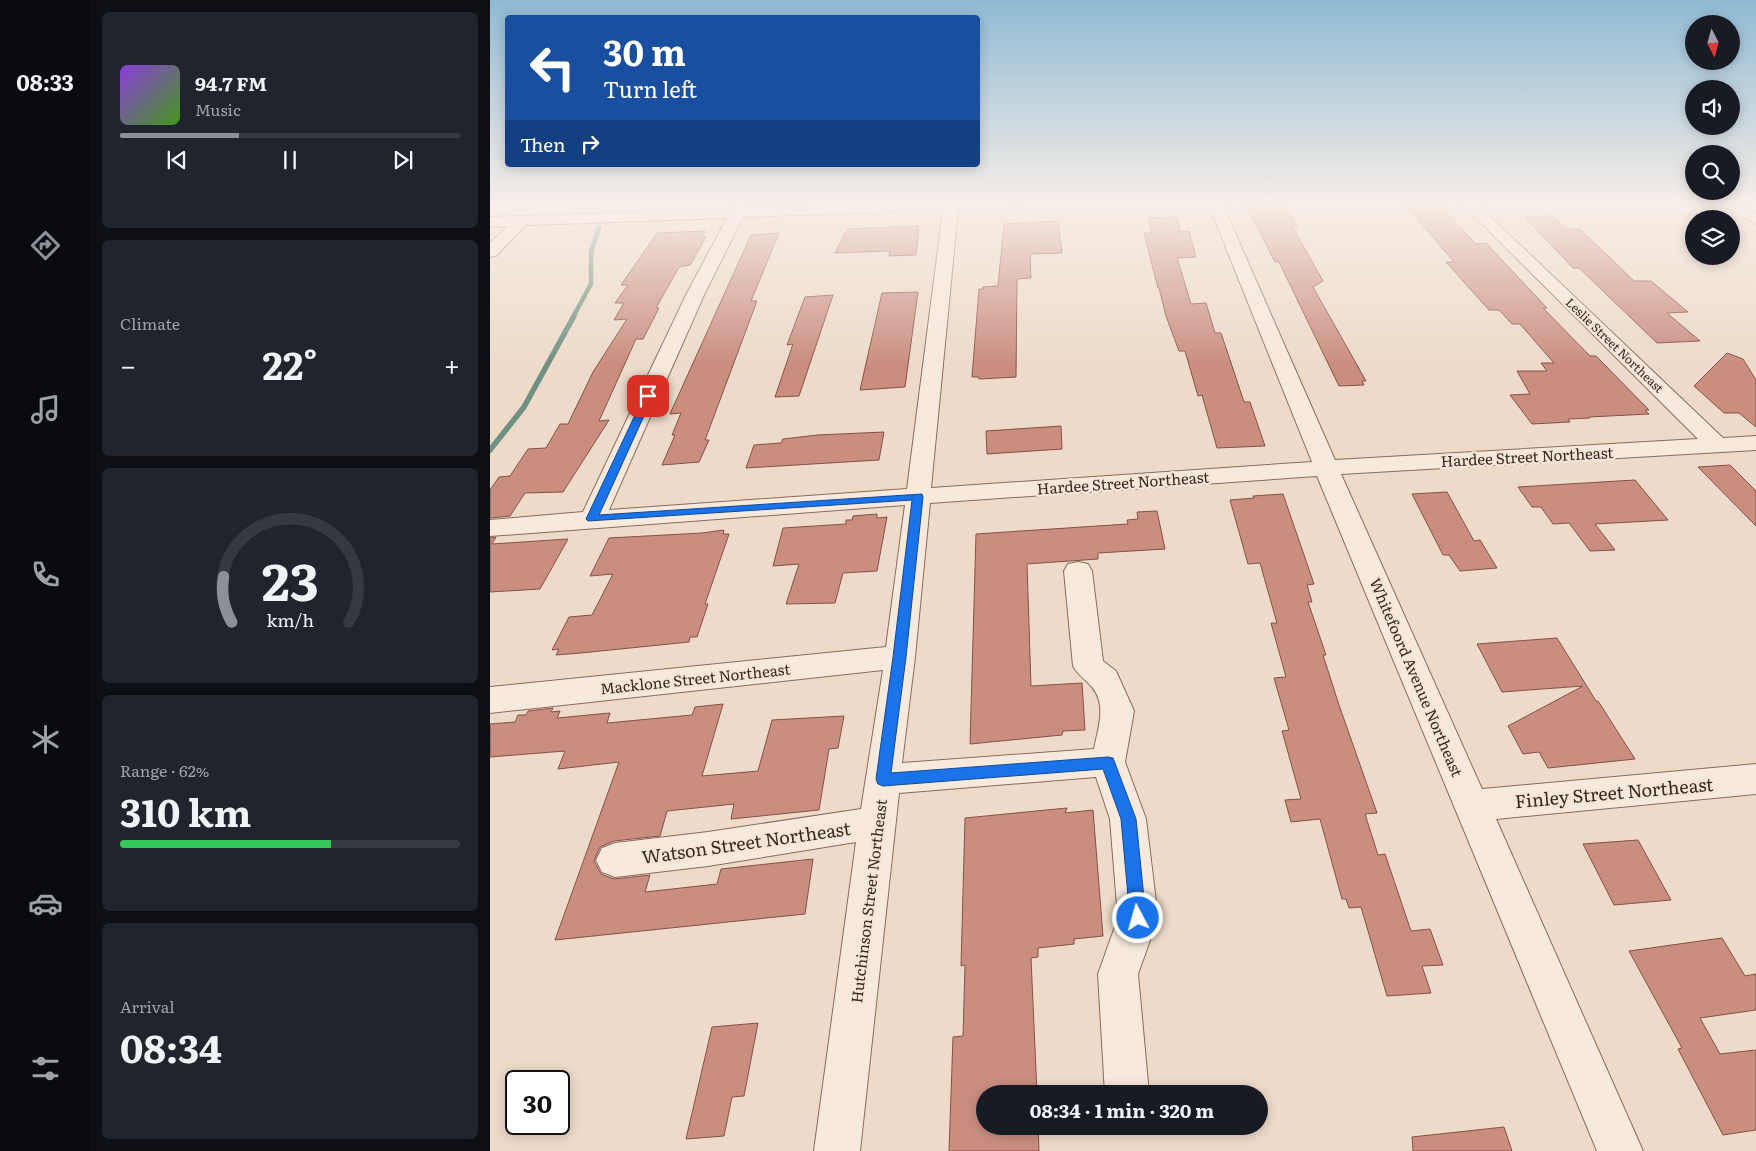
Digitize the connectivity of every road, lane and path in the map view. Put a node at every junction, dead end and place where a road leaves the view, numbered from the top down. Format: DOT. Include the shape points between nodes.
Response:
graph roads {
  1 [pos="715,257"];
  2 [pos="945,257"];
  3 [pos="1238,257"];
  4 [pos="1523,257"];
  5 [pos="1756,443"];
  6 [pos="1718,446"];
  7 [pos="1326,467"];
  8 [pos="918,497"];
  9 [pos="592,519"];
  10 [pos="490,528"];
  11 [pos="1078,571"];
  12 [pos="900,657"];
  13 [pos="490,700"];
  14 [pos="1108,762"];
  15 [pos="883,779"];
  16 [pos="1756,779"];
  17 [pos="1472,806"];
  18 [pos="877,823"];
  19 [pos="615,860"];
  20 [pos="1126,1085"];
  21 [pos="837,1151"];
  22 [pos="1620,1151"];
  1 -- 9 [label="street"];
  2 -- 8 [label="street, Hutchinson Street Northeast"];
  3 -- 7 [label="street, Whitefoord Avenue Northeast"];
  4 -- 6 [label="street, Leslie Street Northeast"];
  5 -- 6 [label="street, Hardee Street Northeast"];
  6 -- 7 [label="street, Hardee Street Northeast"];
  7 -- 8 [label="street, Hardee Street Northeast"];
  7 -- 17 [label="street, Whitefoord Avenue Northeast"];
  8 -- 9 [label="street, Hardee Street Northeast"];
  8 -- 12 [label="street, Hutchinson Street Northeast"];
  9 -- 10 [label="street, Hardee Street Northeast"];
  11 -- 14 [label="street" via="1088,666 1105,680 1118,712"];
  12 -- 13 [label="street, Macklone Street Northeast"];
  12 -- 15 [label="street, Hutchinson Street Northeast"];
  14 -- 15 [label="street"];
  14 -- 20 [label="street" via="1128,819 1138,918 1118,974"];
  15 -- 18 [label="street, Hutchinson Street Northeast"];
  16 -- 17 [label="street, Finley Street Northeast"];
  17 -- 22 [label="street, Whitefoord Avenue Northeast"];
  18 -- 19 [label="street, Watson Street Northeast"];
  18 -- 21 [label="street, Hutchinson Street Northeast"];
}
